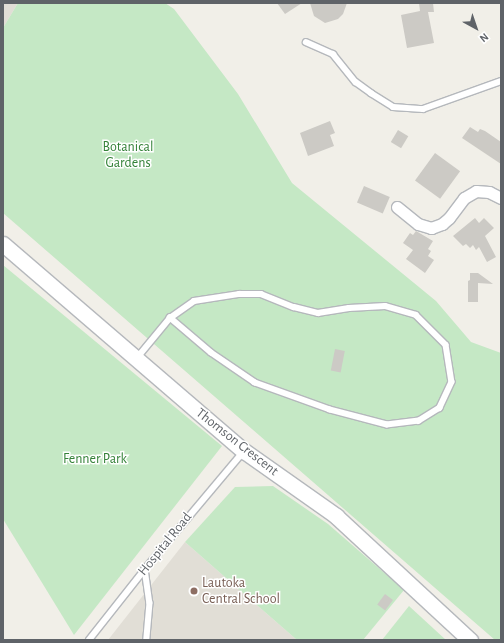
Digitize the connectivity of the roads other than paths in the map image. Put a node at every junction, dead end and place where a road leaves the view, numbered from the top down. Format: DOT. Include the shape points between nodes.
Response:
graph roads {
  1 [pos="306,42"];
  2 [pos="501,81"];
  3 [pos="501,198"];
  4 [pos="398,207"];
  5 [pos="3,244"];
  6 [pos="170,318"];
  7 [pos="137,359"];
  8 [pos="244,451"];
  9 [pos="145,569"];
  10 [pos="89,640"];
  11 [pos="147,640"];
  12 [pos="470,640"];
  1 -- 2 [label="lane" via="333,54 356,82 394,107 423,109"];
  3 -- 4 [label="street" via="489,192 476,191 464,198 445,221 431,228 418,224"];
  5 -- 7 [label="main road, Thomson Crescent"];
  6 -- 6 [label="lane" via="194,301 239,294 260,294 318,313 385,306 416,315 446,345 452,382 440,408 419,421 387,425 330,410 255,383 211,353"];
  6 -- 7 [label="lane"];
  7 -- 8 [label="main road, Thomson Crescent"];
  8 -- 9 [label="lane, Hospital Road"];
  8 -- 12 [label="main road, Thomson Crescent" via="336,516"];
  9 -- 10 [label="lane, Hospital Road"];
  9 -- 11 [label="lane" via="150,603"];
}
